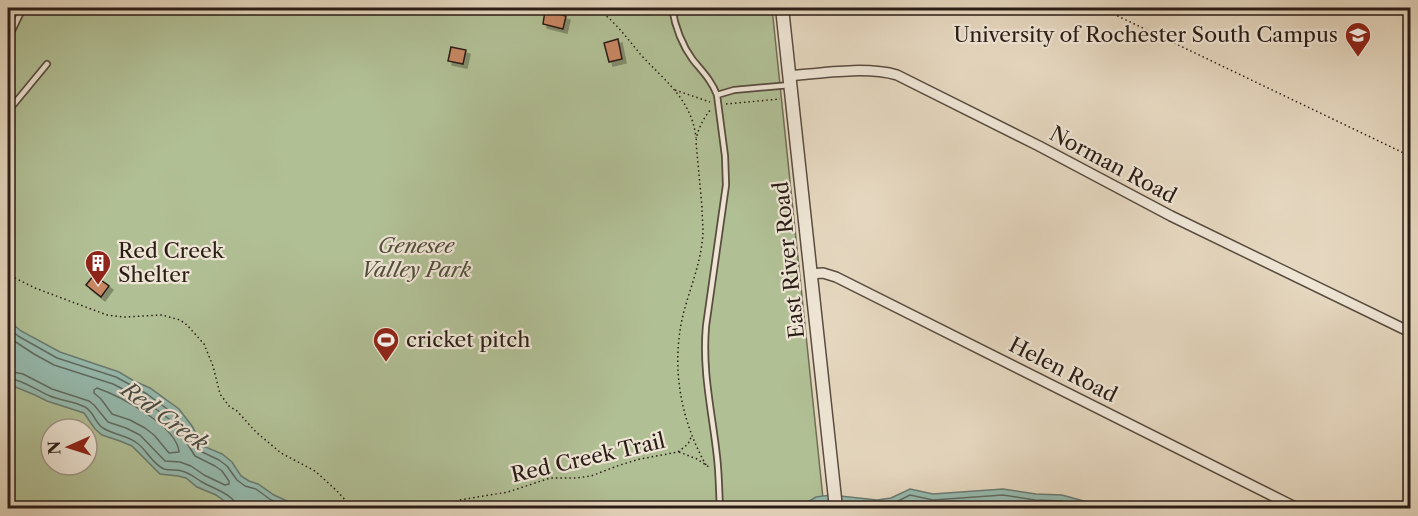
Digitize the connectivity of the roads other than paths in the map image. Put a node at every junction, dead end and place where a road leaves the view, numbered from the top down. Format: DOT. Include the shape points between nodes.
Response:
graph roads {
  1 [pos="23,8"];
  2 [pos="630,8"];
  3 [pos="672,8"];
  4 [pos="782,8"];
  5 [pos="8,39"];
  6 [pos="47,64"];
  7 [pos="790,80"];
  8 [pos="717,95"];
  9 [pos="8,110"];
  10 [pos="810,274"];
  11 [pos="1410,332"];
  12 [pos="720,508"];
  13 [pos="836,508"];
  14 [pos="1296,508"];
  1 -- 5 [label="lane"];
  2 -- 3 [label="lane" via="653,12"];
  3 -- 8 [label="lane" via="687,49"];
  4 -- 7 [label="street, East River Road"];
  6 -- 9 [label="lane"];
  7 -- 8 [label="lane"];
  7 -- 10 [label="street, East River Road"];
  7 -- 11 [label="street, Norman Road" via="866,71 897,75 1171,216"];
  8 -- 12 [label="lane" via="726,185 704,348"];
  10 -- 13 [label="street, East River Road"];
  10 -- 14 [label="street, Helen Road" via="836,277"];
}
